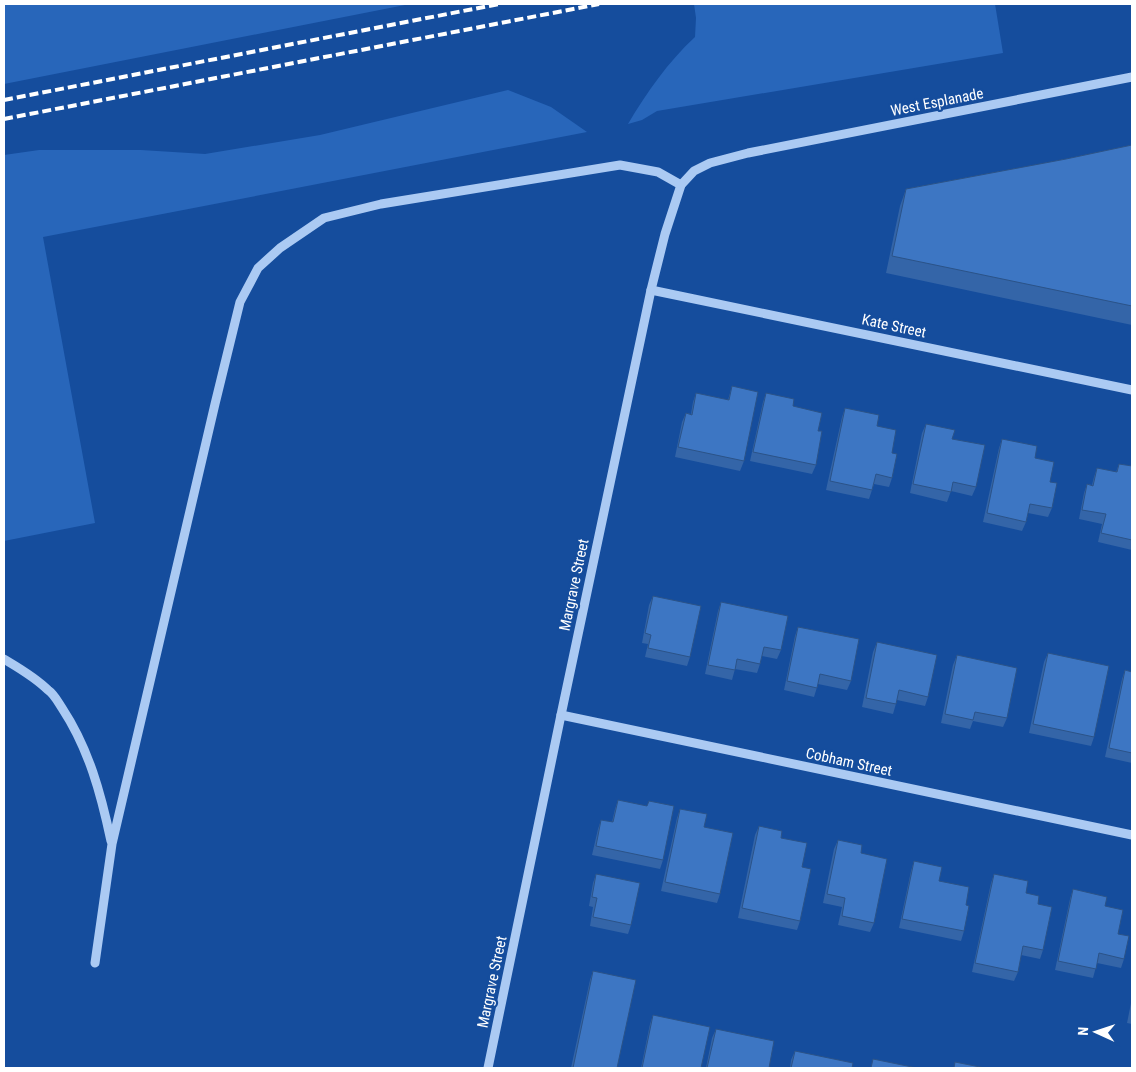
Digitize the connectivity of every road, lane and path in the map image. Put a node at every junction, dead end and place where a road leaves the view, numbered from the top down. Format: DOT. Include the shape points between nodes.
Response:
graph roads {
  1 [pos="1132,77"];
  2 [pos="748,153"];
  3 [pos="681,185"];
  4 [pos="650,290"];
  5 [pos="1132,390"];
  6 [pos="4,659"];
  7 [pos="560,715"];
  8 [pos="1132,835"];
  9 [pos="112,844"];
  10 [pos="95,963"];
  11 [pos="488,1068"];
  1 -- 2 [label="street, West Esplanade"];
  2 -- 3 [label="street, Margrave Street" via="710,163 694,171"];
  3 -- 4 [label="street, Margrave Street"];
  3 -- 9 [label="street" via="658,172 620,165 381,204 324,218 280,248 258,268 240,302"];
  4 -- 5 [label="street, Kate Street"];
  4 -- 7 [label="street, Margrave Street"];
  6 -- 9 [label="street" via="50,691 68,718 94,773"];
  7 -- 8 [label="street, Cobham Street"];
  7 -- 11 [label="street, Margrave Street"];
  9 -- 10 [label="street"];
}
